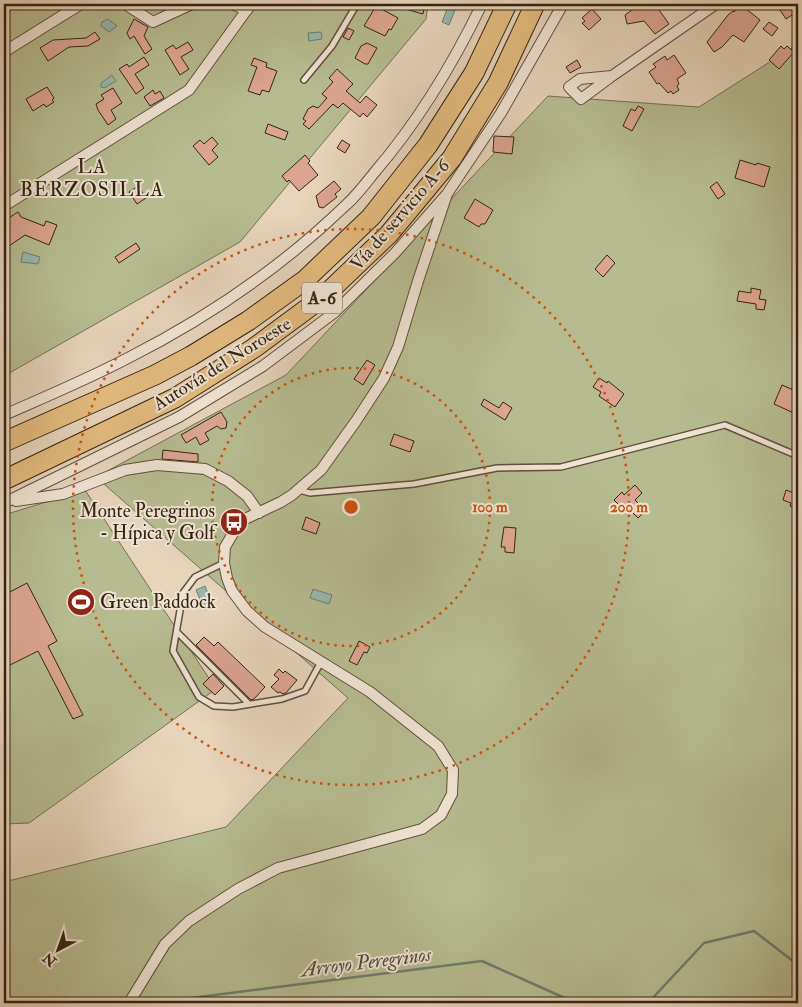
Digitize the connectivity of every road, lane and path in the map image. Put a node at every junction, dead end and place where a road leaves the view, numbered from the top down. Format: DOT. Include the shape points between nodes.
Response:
graph roads {
  1 [pos="81,4"];
  2 [pos="124,4"];
  3 [pos="192,4"];
  4 [pos="232,4"];
  5 [pos="357,4"];
  6 [pos="482,4"];
  7 [pos="507,4"];
  8 [pos="535,4"];
  9 [pos="555,4"];
  10 [pos="563,4"];
  11 [pos="716,4"];
  12 [pos="249,7"];
  13 [pos="4,52"];
  14 [pos="528,65"];
  15 [pos="612,76"];
  16 [pos="304,80"];
  17 [pos="446,194"];
  18 [pos="4,206"];
  19 [pos="222,338"];
  20 [pos="4,415"];
  21 [pos="4,429"];
  22 [pos="4,442"];
  23 [pos="798,456"];
  24 [pos="4,480"];
  25 [pos="300,490"];
  26 [pos="4,503"];
  27 [pos="259,513"];
  28 [pos="224,563"];
  29 [pos="177,632"];
  30 [pos="321,661"];
  31 [pos="249,704"];
  32 [pos="128,1003"];
  1 -- 13 [label="street"];
  2 -- 3 [label="street" via="153,22"];
  4 -- 12 [label="street"];
  5 -- 16 [label="lane" via="332,46"];
  6 -- 20 [label="street" via="435,90 390,155 349,203 304,244 229,300 178,330 127,359"];
  7 -- 19 [label="highway, Autovía del Noroeste / A-6" via="474,73 428,145 371,217 305,280"];
  8 -- 24 [label="highway, Autovía del Noroeste / A-6" via="498,83 452,158 389,234 323,297 254,348 175,398"];
  9 -- 14 [label="street"];
  10 -- 14 [label="street"];
  11 -- 15 [label="street"];
  12 -- 18 [label="street" via="190,90"];
  14 -- 17 [label="street, Vía de servicio A-6" via="501,113"];
  17 -- 25 [label="street" via="398,347 384,378 321,470"];
  17 -- 26 [label="street, Vía de servicio A-6" via="395,253 334,312 263,366 179,417"];
  19 -- 21 [label="highway" via="186,346"];
  19 -- 22 [label="highway, Autovía del Noroeste / A-6" via="155,375"];
  23 -- 25 [label="lane" via="725,425 561,467 497,468 414,484 310,493"];
  25 -- 27 [label="street"];
  26 -- 27 [label="street" via="63,494 125,470 157,466 204,469 228,481 247,496"];
  27 -- 28 [label="street" via="245,519 232,534 225,547"];
  28 -- 29 [label="lane" via="195,576 183,593"];
  28 -- 30 [label="street" via="232,591 246,611 265,627"];
  29 -- 31 [label="lane"];
  29 -- 31 [label="lane" via="173,651 199,697 214,706"];
  30 -- 31 [label="lane" via="305,690 282,700"];
  30 -- 32 [label="street" via="370,692 438,746 453,770 452,794 441,815 422,829 278,868 238,888 189,922 165,944"];
}
